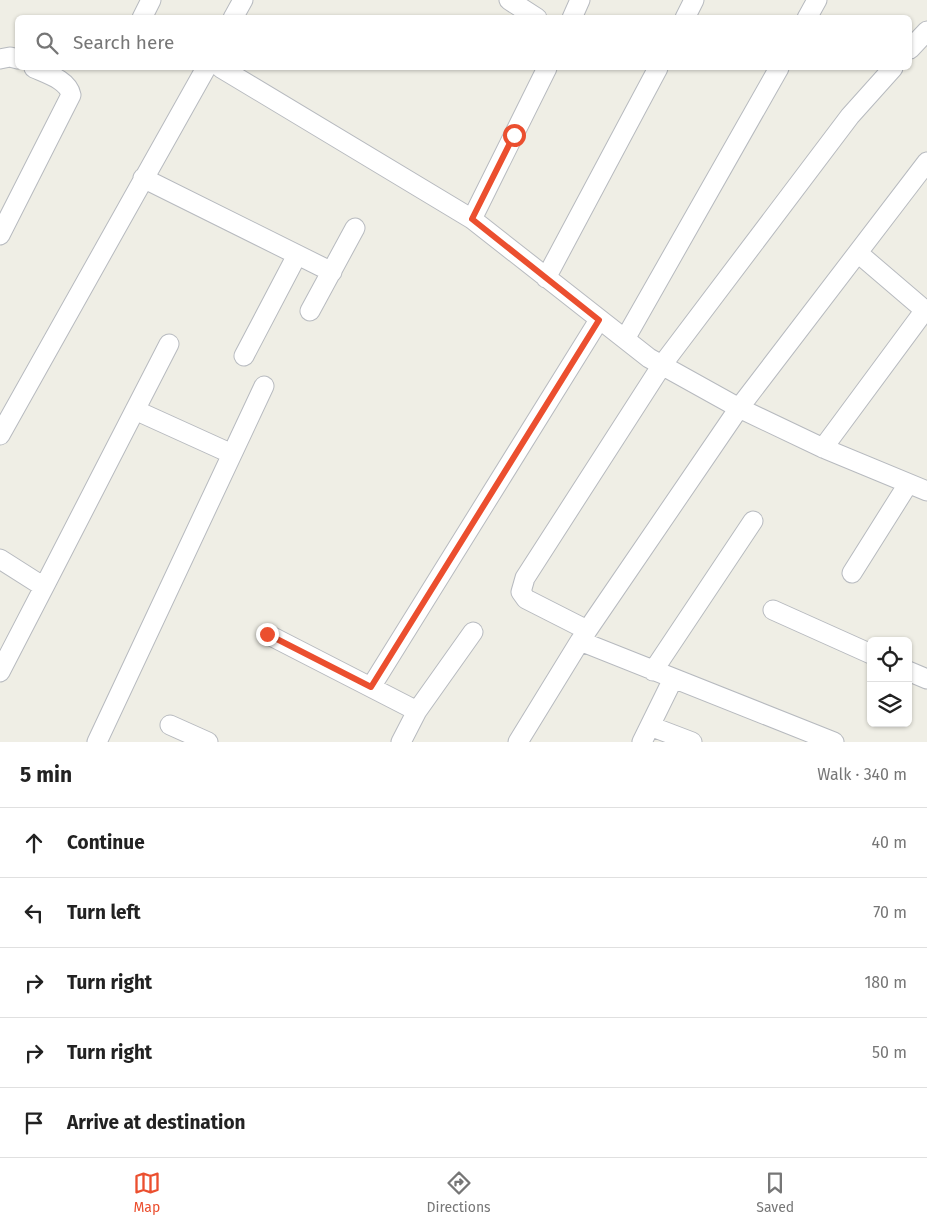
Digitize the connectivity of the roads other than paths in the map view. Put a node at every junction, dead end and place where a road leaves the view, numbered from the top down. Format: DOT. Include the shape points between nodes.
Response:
graph roads {
  1 [pos="151,0"];
  2 [pos="242,0"];
  3 [pos="509,0"];
  4 [pos="580,0"];
  5 [pos="694,0"];
  6 [pos="817,0"];
  7 [pos="144,15"];
  8 [pos="234,15"];
  9 [pos="532,15"];
  10 [pos="573,15"];
  11 [pos="686,15"];
  12 [pos="809,15"];
  13 [pos="927,30"];
  14 [pos="912,48"];
  15 [pos="15,58"];
  16 [pos="0,59"];
  17 [pos="38,70"];
  18 [pos="205,70"];
  19 [pos="224,70"];
  20 [pos="546,70"];
  21 [pos="657,70"];
  22 [pos="778,70"];
  23 [pos="891,70"];
  24 [pos="927,162"];
  25 [pos="143,178"];
  26 [pos="472,219"];
  27 [pos="3,223"];
  28 [pos="355,228"];
  29 [pos="858,252"];
  30 [pos="297,255"];
  31 [pos="332,272"];
  32 [pos="546,278"];
  33 [pos="310,311"];
  34 [pos="926,311"];
  35 [pos="599,320"];
  36 [pos="624,339"];
  37 [pos="169,344"];
  38 [pos="244,356"];
  39 [pos="662,365"];
  40 [pos="264,386"];
  41 [pos="7,406"];
  42 [pos="739,408"];
  43 [pos="135,410"];
  44 [pos="0,435"];
  45 [pos="823,448"];
  46 [pos="232,454"];
  47 [pos="908,484"];
  48 [pos="927,492"];
  49 [pos="753,521"];
  50 [pos="0,559"];
  51 [pos="852,572"];
  52 [pos="44,587"];
  53 [pos="773,610"];
  54 [pos="473,632"];
  55 [pos="267,634"];
  56 [pos="583,636"];
  57 [pos="867,652"];
  58 [pos="653,671"];
  59 [pos="0,672"];
  60 [pos="912,673"];
  61 [pos="673,679"];
  62 [pos="927,679"];
  63 [pos="371,687"];
  64 [pos="417,711"];
  65 [pos="170,725"];
  66 [pos="646,734"];
  67 [pos="97,742"];
  68 [pos="208,742"];
  69 [pos="401,742"];
  70 [pos="518,742"];
  71 [pos="692,742"];
  72 [pos="834,742"];
  1 -- 7 [label="street"];
  2 -- 8 [label="street"];
  3 -- 9 [label="street"];
  4 -- 10 [label="street"];
  5 -- 11 [label="street"];
  6 -- 12 [label="street"];
  13 -- 14 [label="street"];
  15 -- 16 [label="street"];
  17 -- 27 [label="street" via="70,88 70,95"];
  18 -- 25 [label="street"];
  19 -- 26 [label="street"];
  20 -- 26 [label="street"];
  21 -- 32 [label="street"];
  22 -- 36 [label="street"];
  23 -- 39 [label="street" via="850,116"];
  24 -- 29 [label="street"];
  25 -- 30 [label="street"];
  25 -- 41 [label="street"];
  26 -- 32 [label="street"];
  28 -- 31 [label="street"];
  29 -- 34 [label="street"];
  29 -- 42 [label="street"];
  30 -- 31 [label="street"];
  30 -- 38 [label="street"];
  31 -- 33 [label="street"];
  32 -- 35 [label="street"];
  34 -- 45 [label="street"];
  35 -- 36 [label="street"];
  35 -- 63 [label="street"];
  36 -- 39 [label="street"];
  37 -- 43 [label="street"];
  39 -- 42 [label="street"];
  39 -- 56 [label="street" via="522,586 521,592 526,599"];
  40 -- 46 [label="street"];
  41 -- 44 [label="street"];
  42 -- 45 [label="street"];
  42 -- 56 [label="street"];
  43 -- 46 [label="street"];
  43 -- 52 [label="street"];
  45 -- 47 [label="street"];
  46 -- 67 [label="street"];
  47 -- 48 [label="street"];
  47 -- 51 [label="street"];
  49 -- 58 [label="street"];
  50 -- 52 [label="street"];
  52 -- 59 [label="street"];
  53 -- 57 [label="street"];
  54 -- 64 [label="street"];
  55 -- 63 [label="street"];
  56 -- 58 [label="street"];
  56 -- 70 [label="street"];
  58 -- 61 [label="street"];
  60 -- 62 [label="street"];
  61 -- 66 [label="street"];
  61 -- 72 [label="street"];
  63 -- 64 [label="street"];
  64 -- 69 [label="street"];
  65 -- 68 [label="street"];
  66 -- 71 [label="street"];
}
